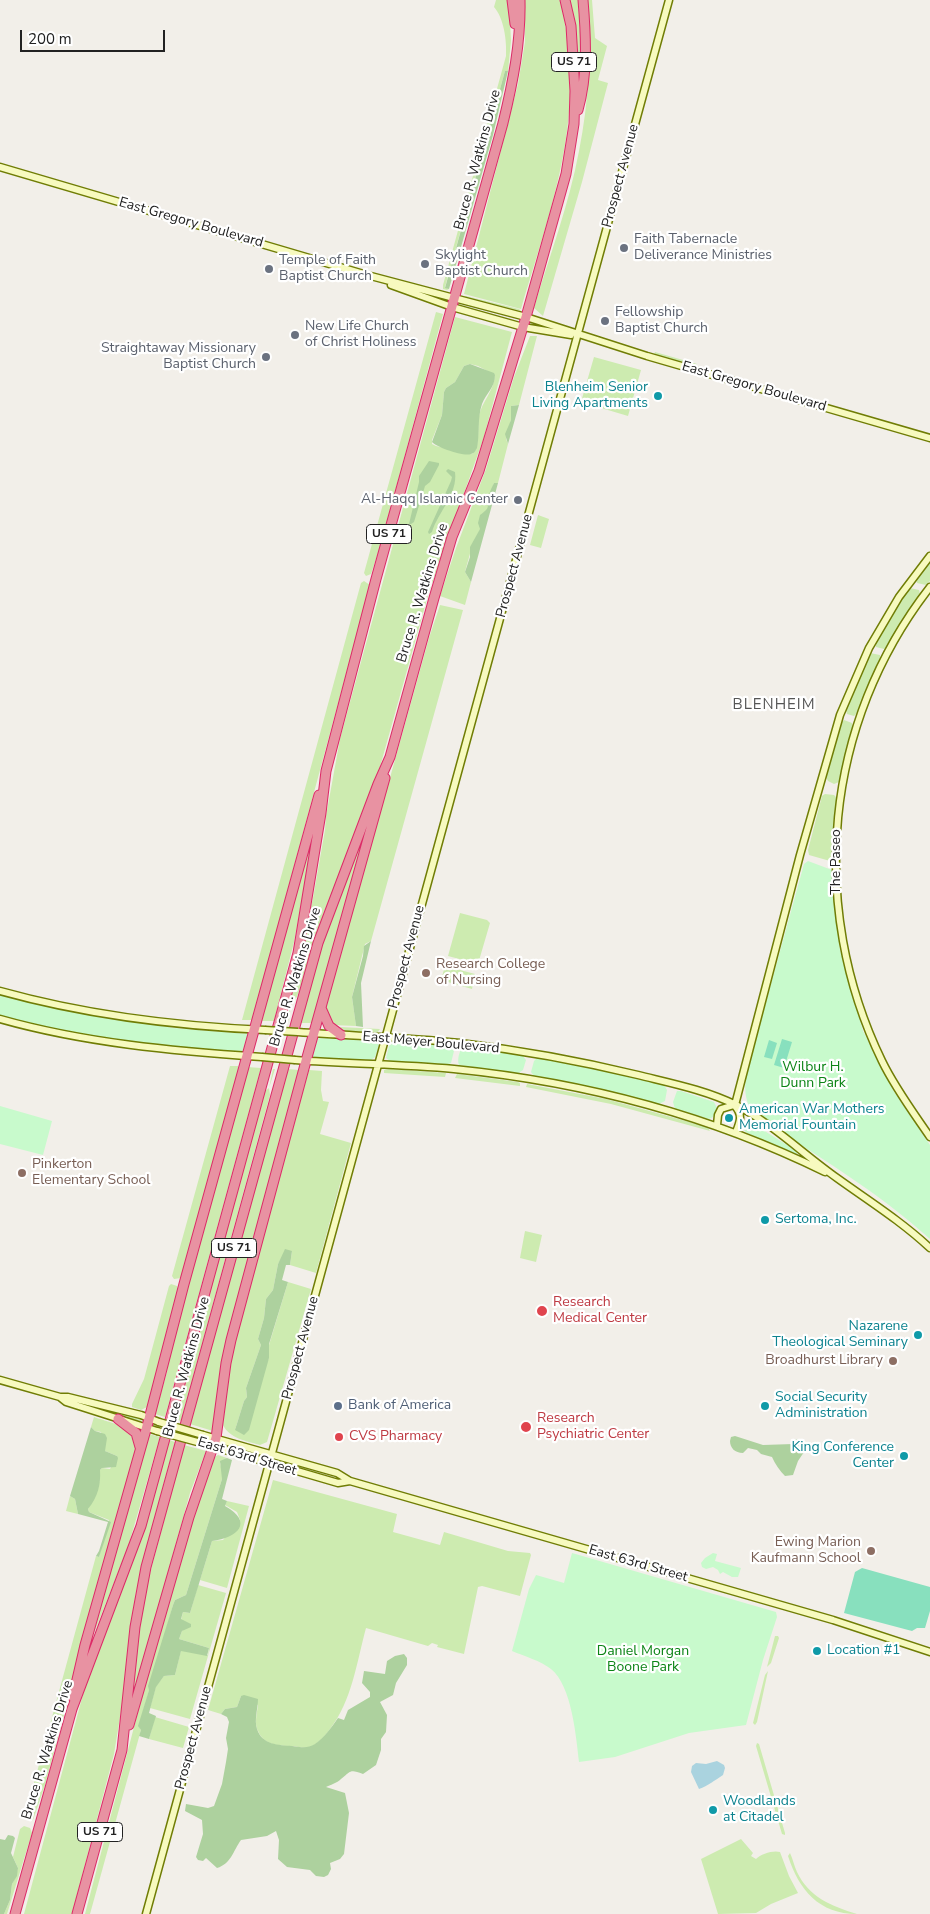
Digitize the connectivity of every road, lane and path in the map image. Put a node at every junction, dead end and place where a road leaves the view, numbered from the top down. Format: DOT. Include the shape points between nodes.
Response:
graph roads {
  1 [pos="512,0"];
  2 [pos="520,0"];
  3 [pos="565,0"];
  4 [pos="583,0"];
  5 [pos="669,0"];
  6 [pos="518,44"];
  7 [pos="574,124"];
  8 [pos="0,167"];
  9 [pos="381,279"];
  10 [pos="455,298"];
  11 [pos="452,308"];
  12 [pos="526,317"];
  13 [pos="523,326"];
  14 [pos="578,335"];
  15 [pos="930,438"];
  16 [pos="930,556"];
  17 [pos="930,587"];
  18 [pos="390,757"];
  19 [pos="326,771"];
  20 [pos="0,991"];
  21 [pos="321,1007"];
  22 [pos="0,1019"];
  23 [pos="255,1030"];
  24 [pos="314,1033"];
  25 [pos="341,1035"];
  26 [pos="385,1038"];
  27 [pos="247,1056"];
  28 [pos="306,1061"];
  29 [pos="378,1064"];
  30 [pos="735,1105"];
  31 [pos="717,1125"];
  32 [pos="736,1132"];
  33 [pos="930,1137"];
  34 [pos="836,1177"];
  35 [pos="930,1248"];
  36 [pos="0,1380"];
  37 [pos="60,1397"];
  38 [pos="118,1419"];
  39 [pos="148,1423"];
  40 [pos="214,1443"];
  41 [pos="140,1447"];
  42 [pos="272,1454"];
  43 [pos="269,1463"];
  44 [pos="350,1481"];
  45 [pos="929,1650"];
  46 [pos="72,1709"];
  47 [pos="122,1750"];
  48 [pos="15,1914"];
  49 [pos="77,1914"];
  50 [pos="146,1914"];
  1 -- 6 [label="highway"];
  2 -- 6 [label="highway, Bruce R. Watkins Drive / US 71"];
  3 -- 7 [label="highway, Bruce R. Watkins Drive / US 71" via="574,53"];
  4 -- 7 [label="highway" via="582,98"];
  5 -- 14 [label="main road, Prospect Avenue"];
  6 -- 10 [label="highway, Bruce R. Watkins Drive / US 71" via="512,86"];
  7 -- 12 [label="highway, Bruce R. Watkins Drive / US 71" via="566,174"];
  8 -- 9 [label="main road, East Gregory Boulevard"];
  9 -- 10 [label="main road, East Gregory Boulevard"];
  9 -- 11 [label="main road, East Gregory Boulevard"];
  10 -- 11 [label="highway, Bruce R. Watkins Drive / US 71"];
  10 -- 12 [label="main road, East Gregory Boulevard"];
  11 -- 13 [label="main road, East Gregory Boulevard"];
  11 -- 19 [label="highway, Bruce R. Watkins Drive / US 71"];
  12 -- 13 [label="highway, Bruce R. Watkins Drive / US 71"];
  12 -- 14 [label="main road, East Gregory Boulevard"];
  13 -- 14 [label="main road, East Gregory Boulevard"];
  13 -- 18 [label="highway, Bruce R. Watkins Drive / US 71" via="480,471 452,537"];
  14 -- 15 [label="main road, East Gregory Boulevard"];
  14 -- 26 [label="main road, Prospect Avenue"];
  16 -- 30 [label="main road, The Paseo" via="899,597 868,648 840,715"];
  17 -- 33 [label="main road, The Paseo" via="901,629 858,720 840,791 835,866 842,943 866,1026 898,1092"];
  18 -- 21 [label="highway"];
  18 -- 47 [label="highway, Bruce R. Watkins Drive / US 71" via="318,943 146,1567 135,1627"];
  19 -- 23 [label="highway"];
  19 -- 46 [label="highway, Bruce R. Watkins Drive / US 71" via="300,944 290,982 140,1526"];
  20 -- 23 [label="main road, East Meyer Boulevard" via="90,1011 163,1022"];
  21 -- 24 [label="highway"];
  21 -- 25 [label="highway" via="329,1026"];
  22 -- 27 [label="main road, East Meyer Boulevard" via="114,1043"];
  23 -- 24 [label="main road, East Meyer Boulevard, bridge"];
  23 -- 27 [label="highway"];
  24 -- 25 [label="main road, East Meyer Boulevard"];
  24 -- 28 [label="highway"];
  25 -- 26 [label="main road, East Meyer Boulevard"];
  26 -- 29 [label="main road, Prospect Avenue"];
  26 -- 30 [label="main road, East Meyer Boulevard" via="460,1043 541,1055 673,1084"];
  27 -- 28 [label="main road, East Meyer Boulevard, bridge"];
  27 -- 39 [label="highway"];
  28 -- 29 [label="main road, East Meyer Boulevard"];
  28 -- 40 [label="highway" via="229,1348"];
  29 -- 31 [label="main road, East Meyer Boulevard" via="453,1069 545,1082 616,1097"];
  29 -- 42 [label="main road, Prospect Avenue"];
  30 -- 31 [label="main road" via="721,1109"];
  30 -- 32 [label="main road" via="740,1112"];
  30 -- 34 [label="main road, East Meyer Boulevard"];
  31 -- 32 [label="main road"];
  32 -- 34 [label="main road, East Meyer Boulevard"];
  34 -- 35 [label="main road, East Meyer Boulevard" via="898,1219"];
  36 -- 37 [label="main road, East 63rd Street"];
  37 -- 38 [label="main road, East 63rd Street" via="66,1402"];
  37 -- 39 [label="main road, East 63rd Street" via="116,1409"];
  38 -- 39 [label="main road, East 63rd Street"];
  38 -- 41 [label="highway" via="136,1433"];
  39 -- 40 [label="main road, East 63rd Street, bridge" via="157,1430 201,1443"];
  39 -- 40 [label="main road, East 63rd Street, bridge" via="159,1422 203,1435"];
  39 -- 41 [label="highway"];
  40 -- 42 [label="main road, East 63rd Street"];
  40 -- 43 [label="main road, East 63rd Street"];
  40 -- 47 [label="highway" via="189,1516"];
  41 -- 46 [label="highway" via="85,1645"];
  42 -- 43 [label="main road, Prospect Avenue"];
  42 -- 44 [label="main road, East 63rd Street" via="337,1473"];
  43 -- 44 [label="main road, East 63rd Street" via="338,1483"];
  43 -- 50 [label="main road, Prospect Avenue"];
  44 -- 45 [label="main road, East 63rd Street"];
  46 -- 48 [label="highway, Bruce R. Watkins Drive / US 71"];
  47 -- 49 [label="highway, Bruce R. Watkins Drive / US 71"];
}
